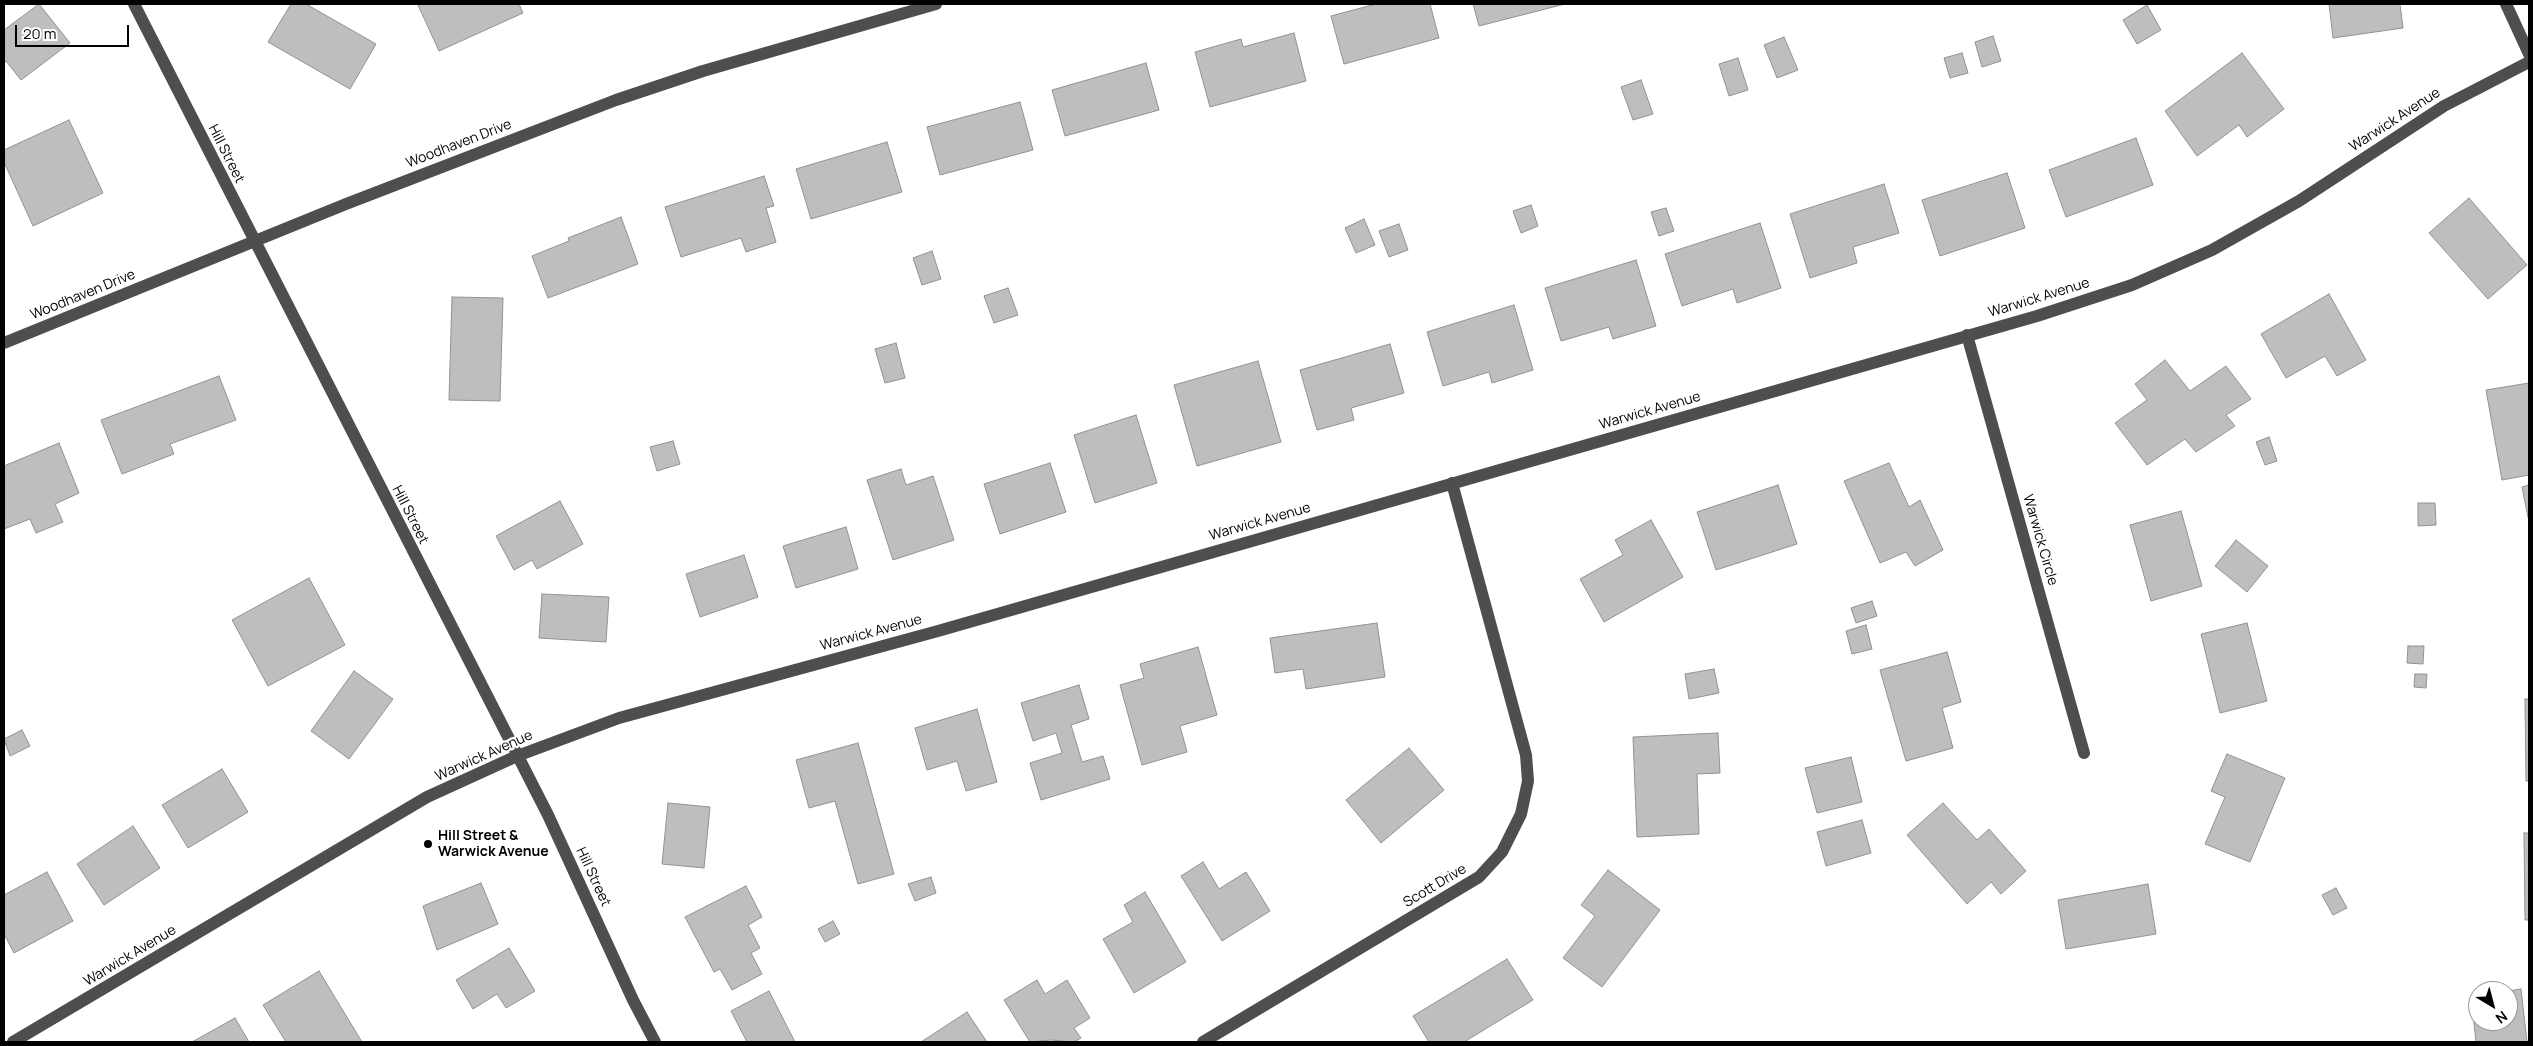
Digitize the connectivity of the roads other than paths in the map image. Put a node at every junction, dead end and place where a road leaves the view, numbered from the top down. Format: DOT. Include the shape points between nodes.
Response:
graph roads {
  1 [pos="134,4"];
  2 [pos="936,4"];
  3 [pos="2506,4"];
  4 [pos="2529,54"];
  5 [pos="2529,62"];
  6 [pos="254,242"];
  7 [pos="1967,335"];
  8 [pos="4,343"];
  9 [pos="1452,483"];
  10 [pos="2084,752"];
  11 [pos="516,756"];
  12 [pos="13,1042"];
  13 [pos="655,1042"];
  14 [pos="1203,1042"];
  1 -- 6 [label="street, Hill Street"];
  2 -- 6 [label="street, Woodhaven Drive" via="703,71 616,100"];
  3 -- 4 [label="street"];
  5 -- 7 [label="street, Warwick Avenue" via="2444,106 2299,202 2212,250 2132,285"];
  6 -- 8 [label="street, Woodhaven Drive"];
  6 -- 11 [label="street, Hill Street"];
  7 -- 9 [label="street, Warwick Avenue"];
  7 -- 10 [label="street, Warwick Circle"];
  9 -- 11 [label="street, Warwick Avenue" via="938,631 619,718"];
  9 -- 14 [label="street, Scott Drive" via="1526,755 1528,781 1521,814 1502,852 1479,877"];
  11 -- 12 [label="street, Warwick Avenue" via="426,797"];
  11 -- 13 [label="street, Hill Street" via="548,815"];
}
